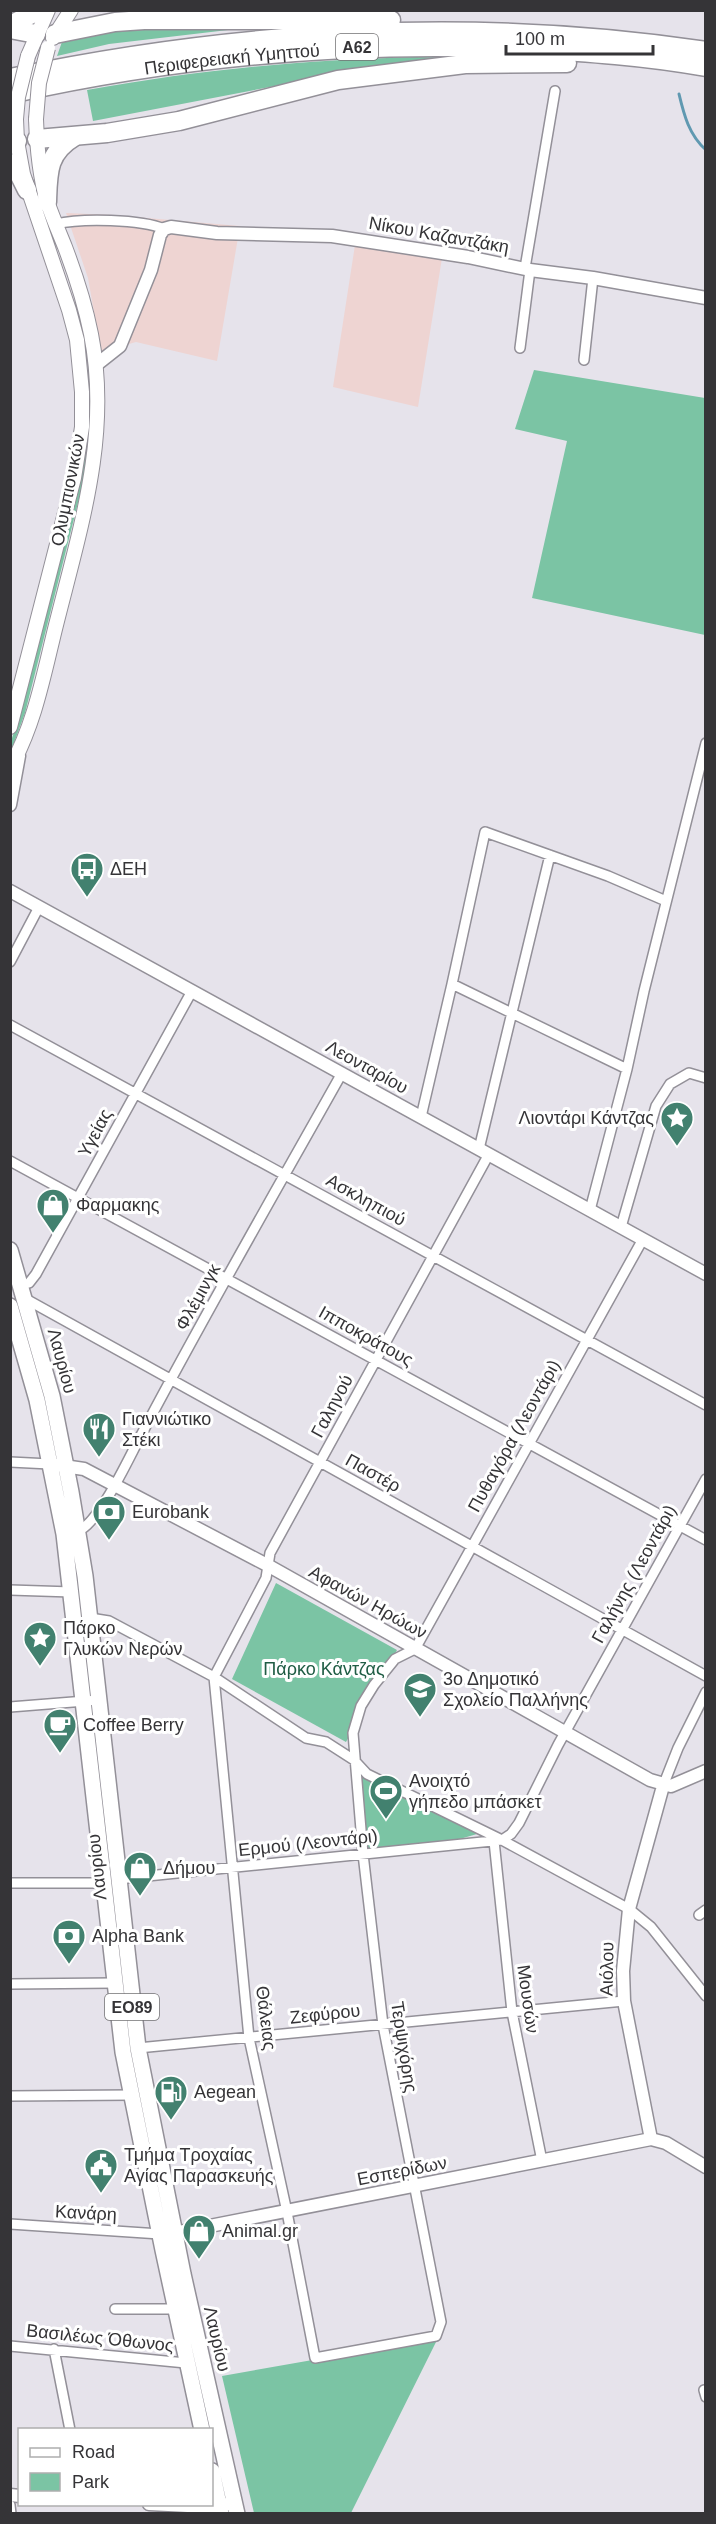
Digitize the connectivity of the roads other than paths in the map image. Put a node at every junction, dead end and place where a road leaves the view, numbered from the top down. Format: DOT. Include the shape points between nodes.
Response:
graph roads {
  1 [pos="40,10"];
  2 [pos="48,10"];
  3 [pos="71,10"];
  4 [pos="91,10"];
  5 [pos="115,22"];
  6 [pos="10,27"];
  7 [pos="599,38"];
  8 [pos="45,39"];
  9 [pos="705,51"];
  10 [pos="705,67"];
  11 [pos="705,74"];
  12 [pos="10,78"];
  13 [pos="555,91"];
  14 [pos="10,94"];
  15 [pos="74,137"];
  16 [pos="23,140"];
  17 [pos="10,164"];
  18 [pos="27,190"];
  19 [pos="47,202"];
  20 [pos="56,224"];
  21 [pos="164,229"];
  22 [pos="527,269"];
  23 [pos="593,278"];
  24 [pos="705,298"];
  25 [pos="520,348"];
  26 [pos="584,360"];
  27 [pos="96,365"];
  28 [pos="10,727"];
  29 [pos="705,743"];
  30 [pos="20,752"];
  31 [pos="10,768"];
  32 [pos="10,805"];
  33 [pos="550,855"];
  34 [pos="10,891"];
  35 [pos="666,901"];
  36 [pos="39,907"];
  37 [pos="10,962"];
  38 [pos="452,984"];
  39 [pos="192,991"];
  40 [pos="511,1014"];
  41 [pos="10,1025"];
  42 [pos="627,1069"];
  43 [pos="342,1073"];
  44 [pos="705,1078"];
  45 [pos="135,1093"];
  46 [pos="421,1117"];
  47 [pos="484,1152"];
  48 [pos="10,1161"];
  49 [pos="285,1175"];
  50 [pos="79,1198"];
  51 [pos="590,1210"];
  52 [pos="621,1227"];
  53 [pos="643,1239"];
  54 [pos="10,1250"];
  55 [pos="434,1256"];
  56 [pos="705,1274"];
  57 [pos="227,1278"];
  58 [pos="18,1296"];
  59 [pos="587,1340"];
  60 [pos="376,1360"];
  61 [pos="170,1379"];
  62 [pos="705,1405"];
  63 [pos="529,1444"];
  64 [pos="10,1462"];
  65 [pos="321,1463"];
  66 [pos="58,1465"];
  67 [pos="705,1479"];
  68 [pos="115,1485"];
  69 [pos="680,1526"];
  70 [pos="78,1531"];
  71 [pos="705,1540"];
  72 [pos="472,1546"];
  73 [pos="269,1566"];
  74 [pos="10,1590"];
  75 [pos="72,1592"];
  76 [pos="90,1618"];
  77 [pos="622,1630"];
  78 [pos="415,1649"];
  79 [pos="705,1676"];
  80 [pos="214,1677"];
  81 [pos="705,1692"];
  82 [pos="91,1701"];
  83 [pos="10,1707"];
  84 [pos="565,1733"];
  85 [pos="354,1760"];
  86 [pos="705,1771"];
  87 [pos="663,1786"];
  88 [pos="498,1840"];
  89 [pos="363,1854"];
  90 [pos="234,1867"];
  91 [pos="118,1879"];
  92 [pos="10,1883"];
  93 [pos="103,1883"];
  94 [pos="629,1909"];
  95 [pos="114,1983"];
  96 [pos="10,1984"];
  97 [pos="705,1996"];
  98 [pos="624,2001"];
  99 [pos="512,2012"];
  100 [pos="383,2025"];
  101 [pos="249,2038"];
  102 [pos="138,2048"];
  103 [pos="132,2095"];
  104 [pos="10,2096"];
  105 [pos="651,2139"];
  106 [pos="542,2161"];
  107 [pos="705,2167"];
  108 [pos="414,2187"];
  109 [pos="287,2212"];
  110 [pos="10,2224"];
  111 [pos="167,2234"];
  112 [pos="115,2309"];
  113 [pos="175,2309"];
  114 [pos="10,2346"];
  115 [pos="54,2349"];
  116 [pos="315,2358"];
  117 [pos="186,2363"];
  118 [pos="70,2428"];
  119 [pos="202,2428"];
  120 [pos="210,2428"];
  121 [pos="213,2441"];
  122 [pos="213,2473"];
  123 [pos="10,2505"];
  124 [pos="169,2506"];
  125 [pos="228,2509"];
  126 [pos="11,2514"];
  1 -- 6 [label="highway"];
  2 -- 8 [label="main road, Ολυμπιονικών"];
  3 -- 8 [label="main road, Ολυμπιονικών"];
  4 -- 5 [label="highway" via="99,19"];
  5 -- 7 [label="highway" via="450,21 506,23"];
  5 -- 8 [label="highway"];
  6 -- 8 [label="highway"];
  7 -- 9 [label="highway, Περιφερειακή Υμηττού / Α62"];
  7 -- 12 [label="highway, Περιφερειακή Υμηττού / Α62" via="443,30 347,33 161,50"];
  8 -- 16 [label="main road, Ολυμπιονικών, bridge" via="36,120"];
  8 -- 16 [label="main road, bridge" via="34,45 28,56 18,97 16,118"];
  10 -- 14 [label="highway, Περιφερειακή Υμηττού / Α62" via="584,52 470,46 349,47 159,65"];
  11 -- 15 [label="highway" via="618,64 465,64 338,80 179,122"];
  13 -- 22 [label="street"];
  15 -- 16 [label="highway"];
  15 -- 19 [label="highway" via="54,155"];
  16 -- 18 [label="main road, Ολυμπιονικών"];
  16 -- 19 [label="main road, Ολυμπιονικών"];
  17 -- 18 [label="highway"];
  18 -- 28 [label="main road, Ολυμπιονικών" via="77,340 82,428 74,478"];
  19 -- 20 [label="main road, Ολυμπιονικών"];
  20 -- 21 [label="street" via="109,221"];
  20 -- 27 [label="main road, Ολυμπιονικών" via="85,306"];
  21 -- 22 [label="street, Νίκου Καζαντζάκη" via="332,236"];
  21 -- 27 [label="street" via="120,346"];
  22 -- 23 [label="street, Νίκου Καζαντζάκη"];
  22 -- 25 [label="street"];
  23 -- 24 [label="street, Νίκου Καζαντζάκη"];
  23 -- 26 [label="street"];
  27 -- 30 [label="main road, Ολυμπιονικών" via="98,429 91,482"];
  29 -- 35 [label="street"];
  30 -- 31 [label="main road, Ολυμπιονικών"];
  30 -- 32 [label="street"];
  33 -- 35 [label="street"];
  33 -- 38 [label="street" via="485,832"];
  33 -- 40 [label="street, Γαληνού"];
  34 -- 36 [label="street, Λεονταρίου"];
  35 -- 42 [label="street"];
  36 -- 37 [label="street"];
  36 -- 39 [label="street, Λεονταρίου"];
  38 -- 40 [label="street"];
  38 -- 46 [label="street"];
  39 -- 43 [label="street, Λεονταρίου"];
  39 -- 45 [label="street, Υγείας"];
  40 -- 42 [label="street"];
  40 -- 47 [label="street, Γαληνού"];
  41 -- 45 [label="street, Ασκληπιού"];
  42 -- 51 [label="street"];
  43 -- 46 [label="street, Λεονταρίου"];
  43 -- 49 [label="street, Φλέμινγκ"];
  44 -- 52 [label="street" via="689,1073 670,1084 656,1106"];
  45 -- 49 [label="street, Ασκληπιού"];
  45 -- 50 [label="street, Υγείας"];
  46 -- 47 [label="street, Λεονταρίου"];
  47 -- 51 [label="street, Λεονταρίου"];
  47 -- 55 [label="street, Γαληνού"];
  48 -- 50 [label="street, Ιπποκράτους"];
  49 -- 55 [label="street, Ασκληπιού"];
  49 -- 57 [label="street, Φλέμινγκ"];
  50 -- 57 [label="street, Ιπποκράτους"];
  50 -- 58 [label="street, Υγείας" via="33,1279"];
  51 -- 52 [label="street, Λεονταρίου"];
  52 -- 53 [label="street, Λεονταρίου"];
  53 -- 56 [label="street, Λεονταρίου"];
  53 -- 59 [label="street, Πυθαγόρα (Λεοντάρι)"];
  54 -- 58 [label="main road, Λαυρίου / ΕΟ89"];
  55 -- 59 [label="street, Ασκληπιού"];
  55 -- 60 [label="street, Γαληνού"];
  57 -- 60 [label="street, Ιπποκράτους"];
  57 -- 61 [label="street, Φλέμινγκ"];
  58 -- 61 [label="street, Παστέρ"];
  58 -- 66 [label="main road, Λαυρίου / ΕΟ89" via="38,1400"];
  59 -- 62 [label="street, Ασκληπιού"];
  59 -- 63 [label="street, Πυθαγόρα (Λεοντάρι)"];
  60 -- 63 [label="street, Ιπποκράτους"];
  60 -- 65 [label="street, Γαληνού"];
  61 -- 65 [label="street, Παστέρ"];
  61 -- 68 [label="street, Φλέμινγκ"];
  63 -- 69 [label="street, Ιπποκράτους"];
  63 -- 72 [label="street, Πυθαγόρα (Λεοντάρι)"];
  64 -- 66 [label="street"];
  65 -- 72 [label="street, Παστέρ"];
  65 -- 73 [label="street, Γαληνού" via="270,1552"];
  66 -- 68 [label="street, Αφανών Ηρώων" via="77,1466"];
  66 -- 70 [label="main road, Λαυρίου / ΕΟ89"];
  66 -- 75 [label="main road, Λαυρίου / ΕΟ89"];
  67 -- 69 [label="street, Γαλήνης (Λεοντάρι)"];
  68 -- 70 [label="street, Φλέμινγκ" via="90,1525"];
  68 -- 73 [label="street, Αφανών Ηρώων"];
  69 -- 71 [label="street, Ιπποκράτους"];
  69 -- 77 [label="street, Γαλήνης (Λεοντάρι)"];
  70 -- 76 [label="main road, Λαυρίου / ΕΟ89"];
  72 -- 77 [label="street, Παστέρ"];
  72 -- 78 [label="street, Πυθαγόρα (Λεοντάρι)"];
  73 -- 78 [label="street, Αφανών Ηρώων"];
  73 -- 80 [label="street, Γαληνού"];
  74 -- 75 [label="street"];
  75 -- 82 [label="main road, Λαυρίου / ΕΟ89"];
  76 -- 80 [label="street" via="109,1621"];
  76 -- 82 [label="main road, Λαυρίου / ΕΟ89"];
  77 -- 79 [label="street, Παστέρ"];
  77 -- 84 [label="street, Γαλήνης (Λεοντάρι)"];
  78 -- 84 [label="street, Αφανών Ηρώων"];
  78 -- 85 [label="street, Τερψιχόρης" via="395,1659 361,1706 353,1733"];
  80 -- 85 [label="street" via="306,1738 326,1742"];
  80 -- 90 [label="street, Θάλειας"];
  81 -- 87 [label="street"];
  82 -- 83 [label="street"];
  82 -- 91 [label="main road, Λαυρίου / ΕΟ89"];
  82 -- 93 [label="main road, Λαυρίου / ΕΟ89"];
  84 -- 87 [label="street, Αφανών Ηρώων"];
  84 -- 88 [label="street, Γαλήνης (Λεοντάρι)" via="519,1823 511,1834"];
  85 -- 88 [label="street" via="367,1774"];
  85 -- 89 [label="street, Τερψιχόρης"];
  86 -- 87 [label="street"];
  87 -- 94 [label="street, Αιόλου"];
  88 -- 89 [label="street, Ερμού (Λεοντάρι)"];
  88 -- 94 [label="street"];
  88 -- 99 [label="street, Μουσών"];
  89 -- 90 [label="street, Ερμού (Λεοντάρι)"];
  89 -- 100 [label="street, Τερψιχόρης"];
  90 -- 91 [label="street, Ερμού (Λεοντάρι)"];
  90 -- 101 [label="street, Θάλειας"];
  91 -- 102 [label="main road, Λαυρίου / ΕΟ89"];
  92 -- 93 [label="street"];
  93 -- 95 [label="main road, Λαυρίου / ΕΟ89"];
  94 -- 97 [label="street" via="651,1928"];
  94 -- 98 [label="street, Αιόλου"];
  95 -- 96 [label="street"];
  95 -- 103 [label="main road, Λαυρίου / ΕΟ89"];
  98 -- 99 [label="street, Ζεφύρου"];
  98 -- 105 [label="street, Αιόλου"];
  99 -- 100 [label="street, Ζεφύρου"];
  99 -- 106 [label="street, Μουσών"];
  100 -- 101 [label="street, Ζεφύρου"];
  100 -- 108 [label="street, Τερψιχόρης"];
  101 -- 102 [label="street, Ζεφύρου"];
  101 -- 109 [label="street, Θάλειας"];
  102 -- 111 [label="main road, Λαυρίου / ΕΟ89"];
  103 -- 104 [label="street"];
  103 -- 111 [label="main road, Λαυρίου / ΕΟ89"];
  105 -- 106 [label="street, Εσπερίδων"];
  105 -- 107 [label="street" via="666,2143"];
  106 -- 108 [label="street, Εσπερίδων"];
  108 -- 109 [label="street, Εσπερίδων"];
  108 -- 116 [label="street, Τερψιχόρης" via="441,2322 436,2336"];
  109 -- 111 [label="street, Εσπερίδων"];
  109 -- 116 [label="street, Θάλειας"];
  110 -- 111 [label="street, Κανάρη"];
  111 -- 113 [label="main road, Λαυρίου / ΕΟ89"];
  111 -- 120 [label="main road, Λαυρίου / ΕΟ89"];
  112 -- 113 [label="street"];
  113 -- 117 [label="main road, Λαυρίου / ΕΟ89"];
  114 -- 115 [label="street, Βασιλέως Όθωνος"];
  115 -- 117 [label="street, Βασιλέως Όθωνος"];
  115 -- 118 [label="street"];
  117 -- 119 [label="main road, Λαυρίου / ΕΟ89"];
  121 -- 125 [label="main road, Λαυρίου / ΕΟ89"];
  122 -- 125 [label="main road"];
  123 -- 126 [label="street"];
  124 -- 125 [label="street"];
}
